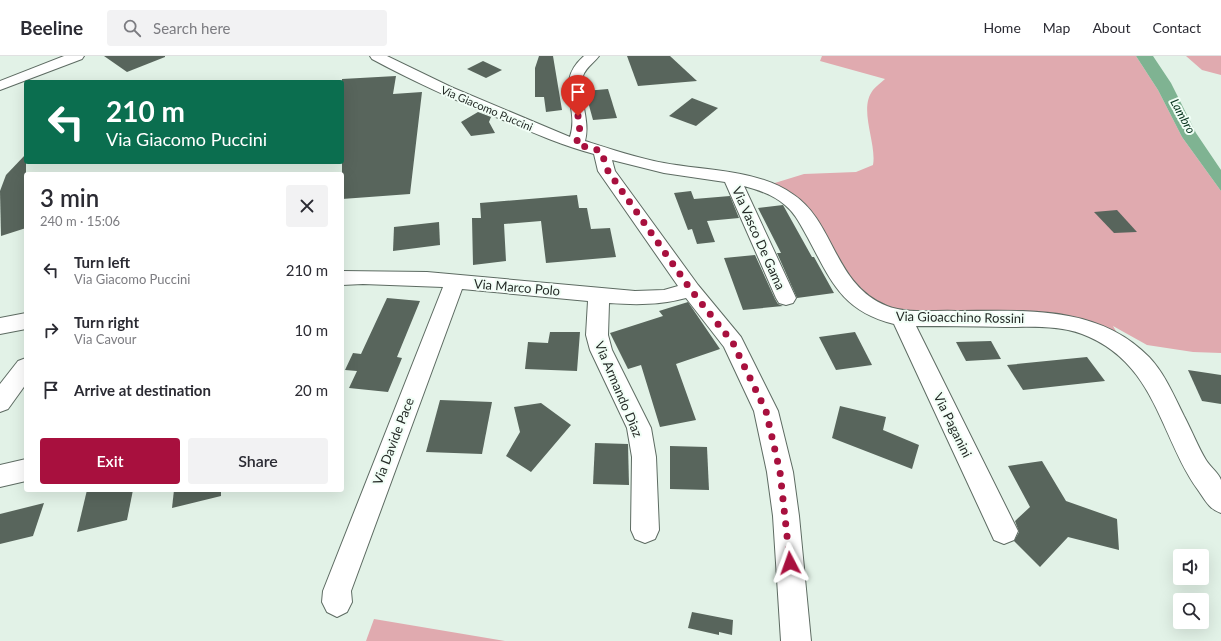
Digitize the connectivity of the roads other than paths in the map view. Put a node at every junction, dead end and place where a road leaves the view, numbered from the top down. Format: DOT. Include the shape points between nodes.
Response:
graph roads {
  1 [pos="77,56"];
  2 [pos="377,56"];
  3 [pos="592,56"];
  4 [pos="0,86"];
  5 [pos="573,143"];
  6 [pos="604,161"];
  7 [pos="732,178"];
  8 [pos="344,278"];
  9 [pos="455,282"];
  10 [pos="691,290"];
  11 [pos="599,295"];
  12 [pos="786,298"];
  13 [pos="902,318"];
  14 [pos="24,321"];
  15 [pos="0,326"];
  16 [pos="24,370"];
  17 [pos="0,402"];
  18 [pos="24,470"];
  19 [pos="0,476"];
  20 [pos="1221,501"];
  21 [pos="645,530"];
  22 [pos="1004,531"];
  23 [pos="337,602"];
  24 [pos="796,641"];
  1 -- 4 [label="street"];
  2 -- 5 [label="street, Via Giacomo Puccini" via="456,95"];
  3 -- 5 [label="street" via="580,68 574,86 580,132"];
  5 -- 6 [label="street, Via Giacomo Puccini"];
  6 -- 7 [label="street, Via Gioacchino Rossini" via="649,164"];
  6 -- 10 [label="street"];
  7 -- 12 [label="street, Via Vasco De Gama"];
  7 -- 13 [label="street, Via Gioacchino Rossini" via="765,186 790,199 806,217 847,288 858,301 885,315"];
  8 -- 9 [label="street, Via Marco Polo"];
  9 -- 11 [label="street, Via Marco Polo"];
  9 -- 23 [label="street, Via Davide Pace" via="337,591"];
  10 -- 11 [label="street, Via Marco Polo" via="664,297"];
  10 -- 24 [label="street" via="733,343 766,411 780,472 786,516"];
  11 -- 21 [label="street, Via Armando Diaz" via="597,335 601,350 639,428 643,450"];
  13 -- 20 [label="street, Via Gioacchino Rossini" via="994,318 1067,322 1108,337 1142,364 1158,388 1197,468"];
  13 -- 22 [label="street, Via Paganini"];
  14 -- 15 [label="street"];
  16 -- 17 [label="street"];
  18 -- 19 [label="street"];
}
